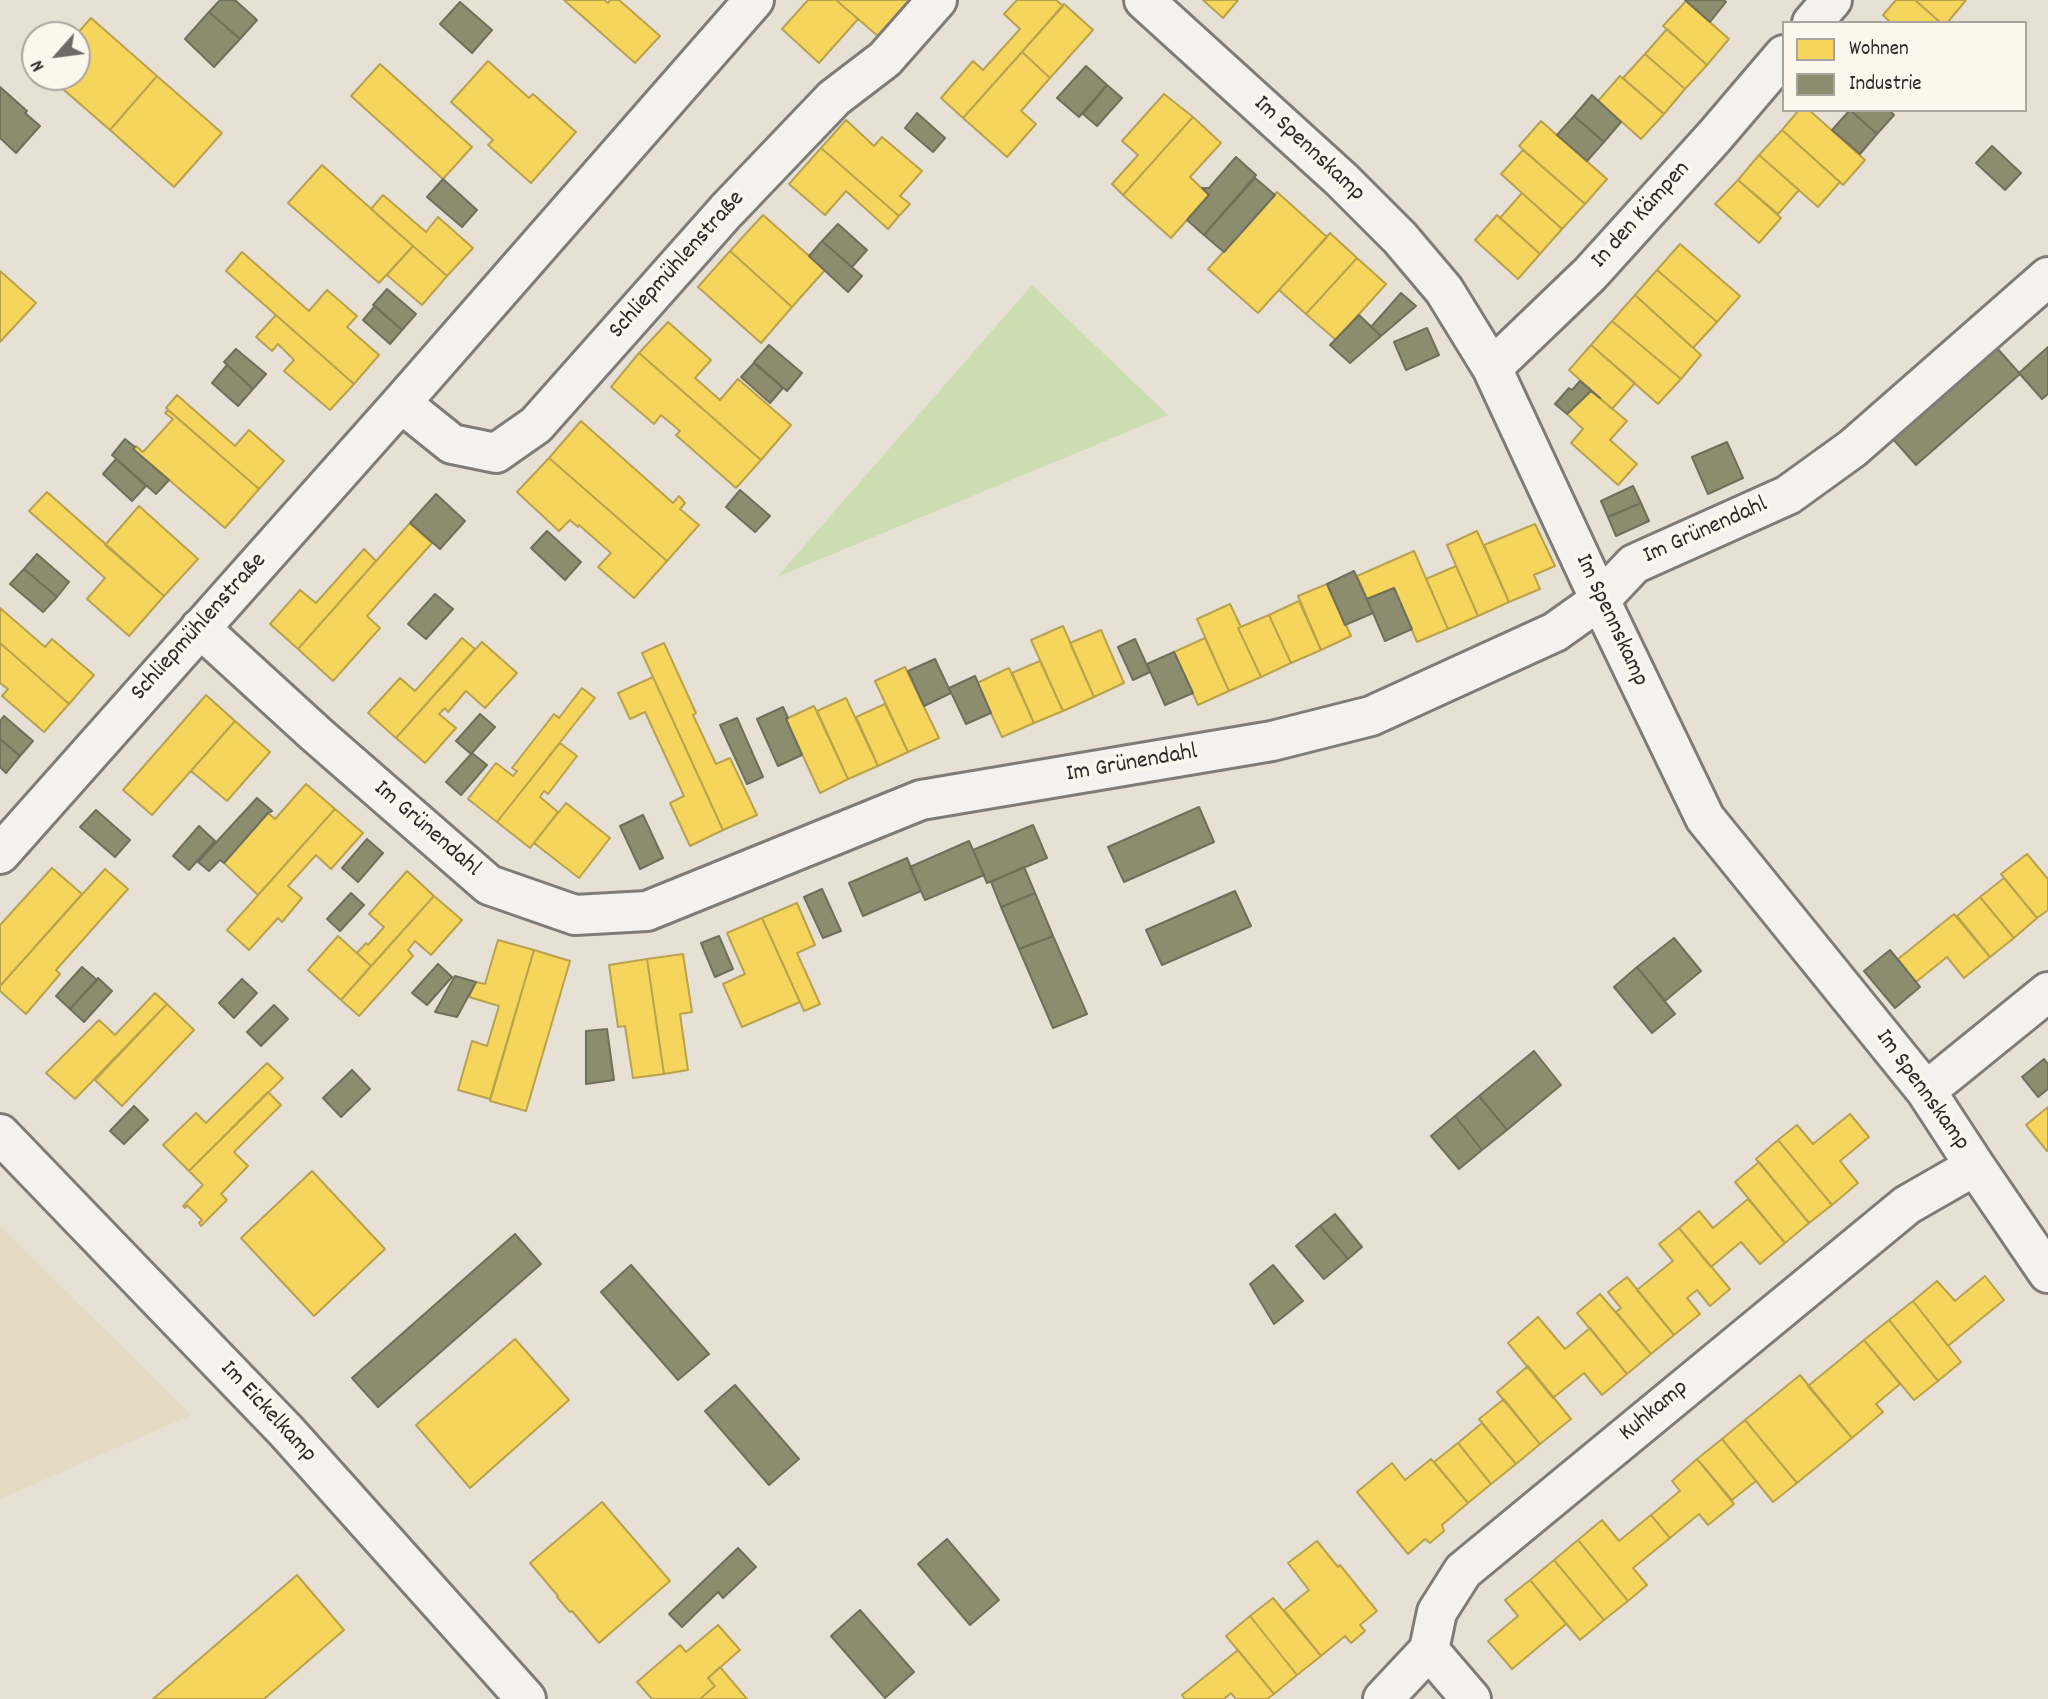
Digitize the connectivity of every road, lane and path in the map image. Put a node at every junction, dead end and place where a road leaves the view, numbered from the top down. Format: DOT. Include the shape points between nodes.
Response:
graph roads {
  1 [pos="754,0"];
  2 [pos="937,0"];
  3 [pos="1144,0"];
  4 [pos="1832,0"];
  5 [pos="1814,21"];
  6 [pos="1782,57"];
  7 [pos="2048,277"];
  8 [pos="1492,368"];
  9 [pos="401,403"];
  10 [pos="1600,600"];
  11 [pos="200,628"];
  12 [pos="0,854"];
  13 [pos="2048,992"];
  14 [pos="1926,1091"];
  15 [pos="0,1134"];
  16 [pos="1975,1166"];
  17 [pos="2048,1273"];
  18 [pos="1429,1650"];
  19 [pos="526,1699"];
  20 [pos="1383,1699"];
  21 [pos="1471,1699"];
  1 -- 9 [label="street, Schliepmühlenstraße"];
  2 -- 9 [label="street, Schliepmühlenstraße" via="885,59 834,98 726,211 536,425 496,453 452,444"];
  3 -- 8 [label="street, Im Spennskamp" via="1400,237 1444,290"];
  4 -- 5 [label="street"];
  6 -- 8 [label="street, In den Kämpen" via="1590,274"];
  7 -- 10 [label="street, Im Grünendahl" via="1853,448 1788,495 1634,564"];
  8 -- 10 [label="street, Im Spennskamp"];
  9 -- 11 [label="street, Schliepmühlenstraße"];
  10 -- 11 [label="street, Im Grünendahl" via="1555,632 1371,716 1272,741 921,800 647,911 575,915 489,885"];
  10 -- 14 [label="street, Im Spennskamp" via="1705,818"];
  11 -- 12 [label="street, Schliepmühlenstraße"];
  13 -- 14 [label="street"];
  14 -- 16 [label="street, Im Spennskamp"];
  15 -- 19 [label="street, Im Eickelkamp" via="286,1431"];
  16 -- 17 [label="street, Im Spennskamp"];
  16 -- 18 [label="street, Kuhkamp" via="1907,1205 1463,1571 1437,1612"];
  18 -- 20 [label="street"];
  18 -- 21 [label="street"];
}
